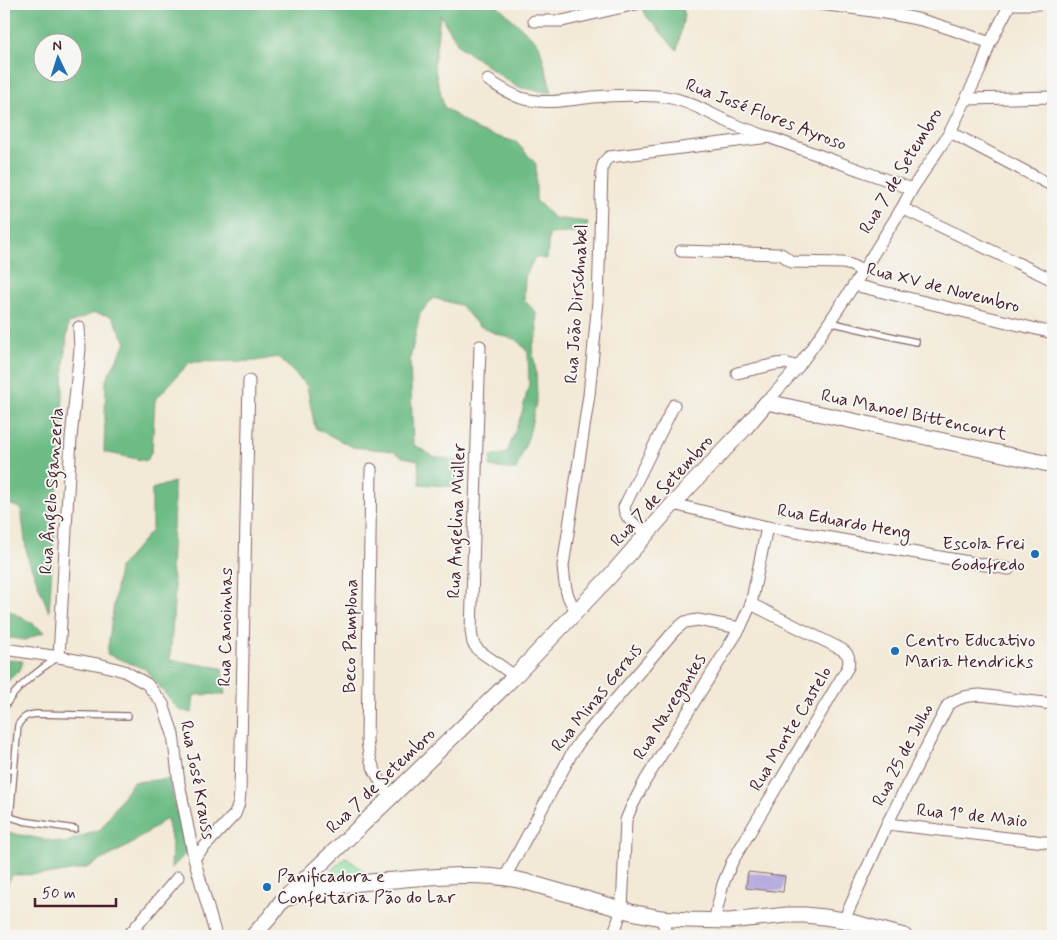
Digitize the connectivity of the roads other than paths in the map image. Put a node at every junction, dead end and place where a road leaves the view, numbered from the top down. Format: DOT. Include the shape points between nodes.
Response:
graph roads {
  1 [pos="636,4"];
  2 [pos="819,4"];
  3 [pos="1010,4"];
  4 [pos="1039,4"];
  5 [pos="534,21"];
  6 [pos="990,43"];
  7 [pos="488,80"];
  8 [pos="1053,97"];
  9 [pos="966,99"];
  10 [pos="950,132"];
  11 [pos="770,137"];
  12 [pos="1053,186"];
  13 [pos="912,189"];
  14 [pos="902,208"];
  15 [pos="680,251"];
  16 [pos="862,271"];
  17 [pos="1053,280"];
  18 [pos="854,285"];
  19 [pos="829,322"];
  20 [pos="79,327"];
  21 [pos="1053,333"];
  22 [pos="916,342"];
  23 [pos="480,346"];
  24 [pos="798,367"];
  25 [pos="737,373"];
  26 [pos="249,381"];
  27 [pos="767,402"];
  28 [pos="674,405"];
  29 [pos="1053,465"];
  30 [pos="370,469"];
  31 [pos="673,504"];
  32 [pos="767,527"];
  33 [pos="646,534"];
  34 [pos="1010,568"];
  35 [pos="751,604"];
  36 [pos="577,612"];
  37 [pos="740,628"];
  38 [pos="4,649"];
  39 [pos="59,657"];
  40 [pos="515,676"];
  41 [pos="1053,704"];
  42 [pos="4,710"];
  43 [pos="128,716"];
  44 [pos="4,770"];
  45 [pos="14,770"];
  46 [pos="390,798"];
  47 [pos="7,816"];
  48 [pos="887,824"];
  49 [pos="75,829"];
  50 [pos="1053,843"];
  51 [pos="194,858"];
  52 [pos="313,871"];
  53 [pos="178,877"];
  54 [pos="506,877"];
  55 [pos="325,888"];
  56 [pos="281,902"];
  57 [pos="622,909"];
  58 [pos="661,918"];
  59 [pos="844,920"];
  60 [pos="714,921"];
  61 [pos="864,931"];
  62 [pos="128,936"];
  63 [pos="216,936"];
  64 [pos="253,936"];
  65 [pos="613,936"];
  66 [pos="671,936"];
  67 [pos="904,936"];
  1 -- 5 [label="street" via="562,21"];
  2 -- 6 [label="street" via="920,20"];
  3 -- 4 [label="street"];
  3 -- 6 [label="street, Rua 7 de Setembro"];
  6 -- 9 [label="street, Rua 7 de Setembro"];
  7 -- 11 [label="street, Rua José Flores Ayroso" via="505,91 538,101 620,96 672,97"];
  8 -- 9 [label="street"];
  9 -- 10 [label="street, Rua 7 de Setembro"];
  10 -- 12 [label="street"];
  10 -- 13 [label="street, Rua 7 de Setembro"];
  11 -- 13 [label="street, Rua José Flores Ayroso"];
  11 -- 36 [label="street, Rua João Dirschnabel" via="609,157 604,162 598,301 589,395 564,566 564,586"];
  13 -- 14 [label="street, Rua 7 de Setembro"];
  14 -- 16 [label="street, Rua 7 de Setembro"];
  14 -- 17 [label="street"];
  15 -- 16 [label="street" via="781,254 792,262 842,263"];
  16 -- 18 [label="street, Rua 7 de Setembro"];
  18 -- 19 [label="street, Rua 7 de Setembro"];
  18 -- 21 [label="street, Rua XV de Novembro"];
  19 -- 22 [label="lane"];
  19 -- 24 [label="street, Rua 7 de Setembro"];
  20 -- 39 [label="street, Rua Ângelo Sganzerla"];
  23 -- 40 [label="street, Rua Angelina Müller" via="471,631 478,650"];
  24 -- 25 [label="street" via="776,364"];
  24 -- 27 [label="street, Rua 7 de Setembro"];
  26 -- 51 [label="street, Rua Canoinhas" via="239,803 234,814"];
  27 -- 29 [label="street, Rua Manoel Bittencourt"];
  27 -- 31 [label="street, Rua 7 de Setembro"];
  28 -- 33 [label="street" via="624,507 626,516"];
  30 -- 46 [label="street, Beco Pamplona" via="368,754"];
  31 -- 32 [label="street, Rua Eduardo Heng"];
  31 -- 33 [label="street, Rua 7 de Setembro"];
  32 -- 34 [label="street, Rua Eduardo Heng"];
  32 -- 35 [label="street, Rua Navegantes"];
  33 -- 36 [label="street, Rua 7 de Setembro"];
  35 -- 37 [label="street, Rua Navegantes"];
  35 -- 60 [label="street, Rua Monte Castelo" via="841,648 850,659 732,862"];
  36 -- 40 [label="street, Rua 7 de Setembro"];
  37 -- 54 [label="street, Rua Minas Gerais" via="698,620 685,622 676,630 580,741"];
  37 -- 57 [label="street, Rua Navegantes" via="631,808 626,820"];
  38 -- 39 [label="street, Rua José Krauss"];
  39 -- 42 [label="lane" via="22,684"];
  39 -- 51 [label="street, Rua José Krauss" via="124,671 146,684 163,704 173,734"];
  40 -- 46 [label="street, Rua 7 de Setembro"];
  41 -- 48 [label="street, Rua 25 de Julho" via="980,695 956,698 941,716"];
  43 -- 45 [label="lane" via="28,715 18,725"];
  44 -- 45 [label="lane"];
  45 -- 47 [label="lane"];
  46 -- 52 [label="street, Rua 7 de Setembro"];
  47 -- 49 [label="lane"];
  48 -- 50 [label="street, Rua 1º de Maio"];
  48 -- 59 [label="street, Rua 25 de Julho"];
  51 -- 63 [label="street, Rua José Krauss"];
  52 -- 55 [label="street"];
  52 -- 56 [label="street, Rua 7 de Setembro"];
  53 -- 62 [label="street"];
  54 -- 55 [label="street" via="450,876"];
  54 -- 57 [label="street"];
  55 -- 56 [label="street"];
  56 -- 64 [label="street, Rua 7 de Setembro"];
  57 -- 58 [label="street"];
  57 -- 65 [label="street, Rua Navegantes"];
  58 -- 60 [label="street"];
  58 -- 66 [label="street"];
  59 -- 60 [label="street" via="787,915"];
  59 -- 61 [label="street"];
  61 -- 67 [label="street"];
}
